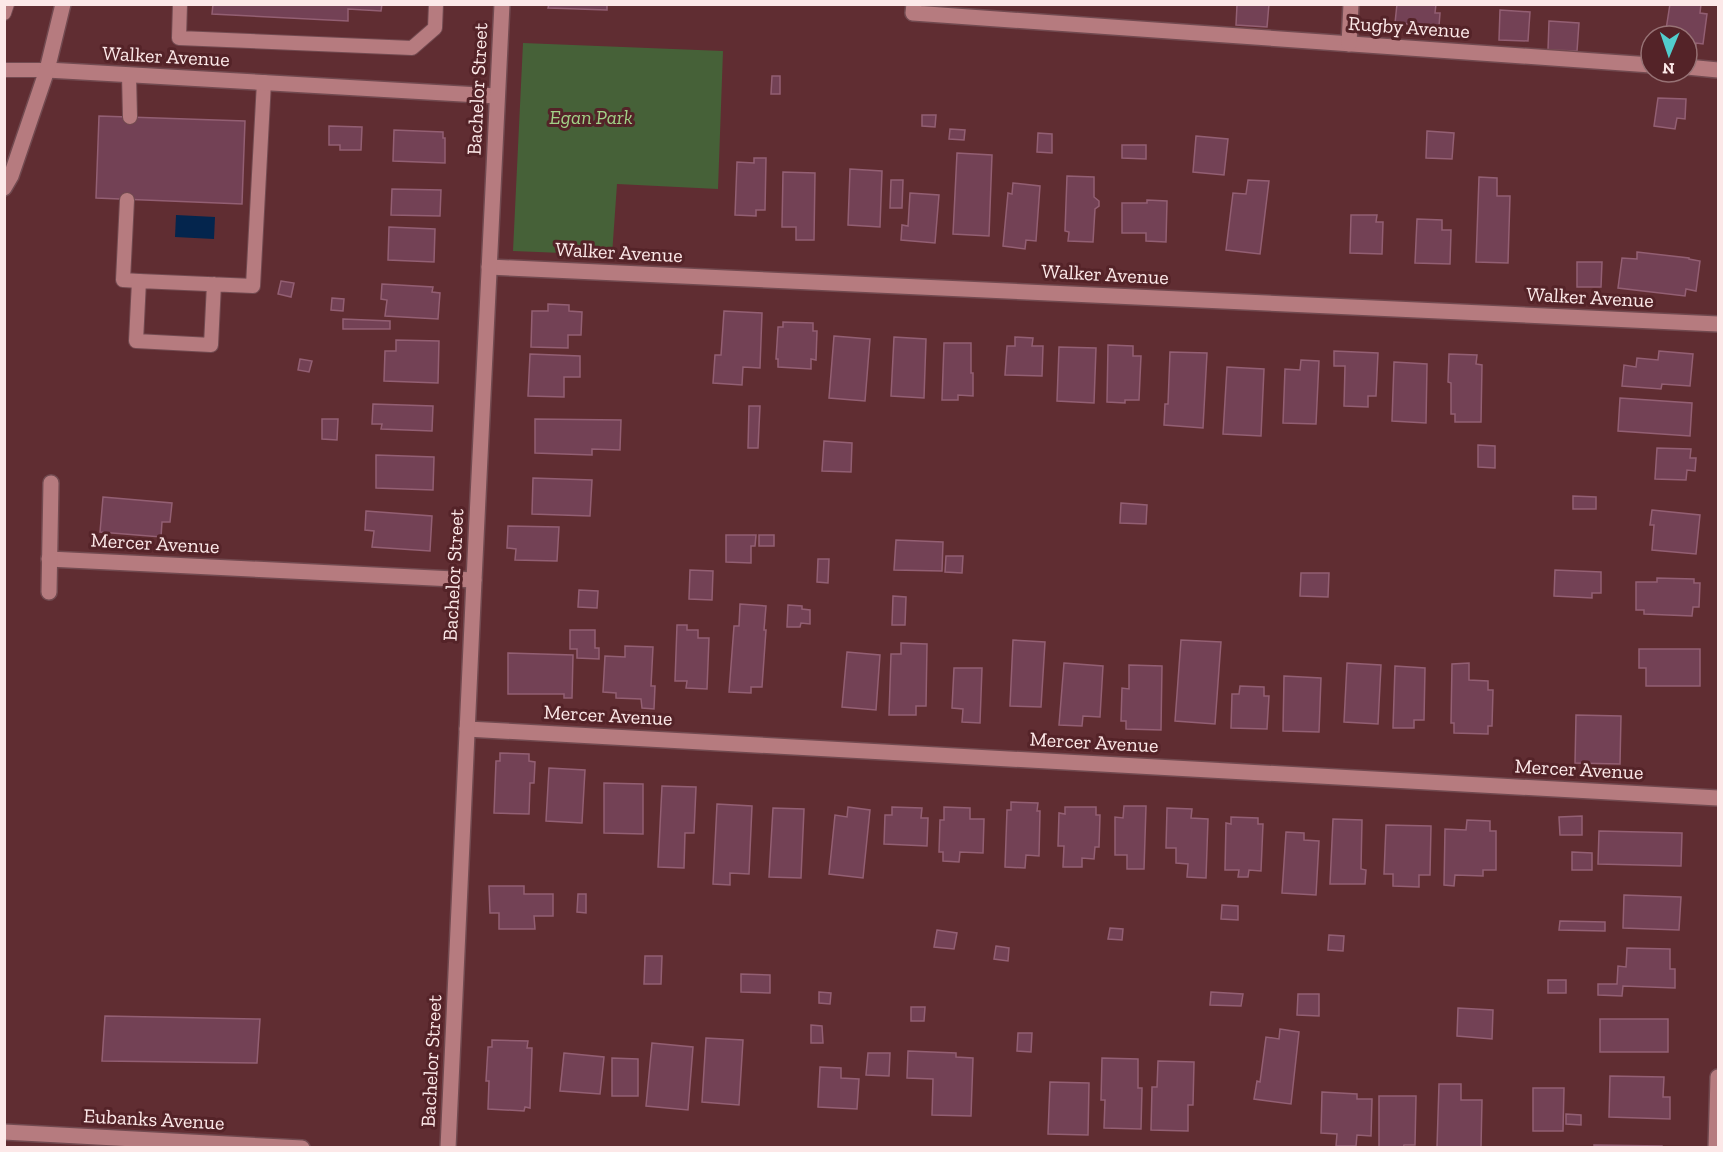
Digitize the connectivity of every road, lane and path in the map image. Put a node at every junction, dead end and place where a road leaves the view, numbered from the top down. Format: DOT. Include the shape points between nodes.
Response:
graph roads {
  1 [pos="7,4"];
  2 [pos="63,4"];
  3 [pos="180,4"];
  4 [pos="436,4"];
  5 [pos="502,4"];
  6 [pos="1351,4"];
  7 [pos="913,9"];
  8 [pos="4,13"];
  9 [pos="1349,44"];
  10 [pos="1639,64"];
  11 [pos="1699,68"];
  12 [pos="1719,69"];
  13 [pos="4,70"];
  14 [pos="47,70"];
  15 [pos="129,75"];
  16 [pos="264,82"];
  17 [pos="497,96"];
  18 [pos="130,117"];
  19 [pos="4,188"];
  20 [pos="127,200"];
  21 [pos="489,267"];
  22 [pos="139,281"];
  23 [pos="214,284"];
  24 [pos="1719,324"];
  25 [pos="51,483"];
  26 [pos="49,559"];
  27 [pos="474,580"];
  28 [pos="49,592"];
  29 [pos="467,729"];
  30 [pos="1719,798"];
  31 [pos="1719,1077"];
  32 [pos="4,1132"];
  33 [pos="97,1142"];
  34 [pos="302,1148"];
  35 [pos="448,1148"];
  36 [pos="1716,1148"];
  1 -- 8 [label="lane"];
  2 -- 14 [label="street"];
  3 -- 4 [label="lane" via="179,38 412,48 435,28"];
  5 -- 17 [label="street, Bachelor Street"];
  6 -- 9 [label="street"];
  7 -- 9 [label="street, Rugby Avenue"];
  9 -- 10 [label="street, Rugby Avenue"];
  11 -- 12 [label="street"];
  13 -- 14 [label="lane"];
  14 -- 15 [label="street, Walker Avenue"];
  14 -- 19 [label="street"];
  15 -- 16 [label="street, Walker Avenue"];
  15 -- 18 [label="lane"];
  16 -- 17 [label="street, Walker Avenue"];
  16 -- 23 [label="lane" via="253,286"];
  17 -- 21 [label="street, Bachelor Street"];
  20 -- 22 [label="lane" via="123,280"];
  21 -- 24 [label="street, Walker Avenue"];
  21 -- 27 [label="street, Bachelor Street"];
  22 -- 23 [label="lane"];
  22 -- 23 [label="lane" via="136,341 211,345"];
  25 -- 26 [label="street"];
  26 -- 27 [label="street, Mercer Avenue"];
  26 -- 28 [label="street"];
  27 -- 29 [label="street, Bachelor Street"];
  29 -- 30 [label="street, Mercer Avenue"];
  29 -- 35 [label="street, Bachelor Street"];
  31 -- 36 [label="street"];
  32 -- 33 [label="street, Eubanks Avenue"];
  33 -- 34 [label="street, Eubanks Avenue"];
}
